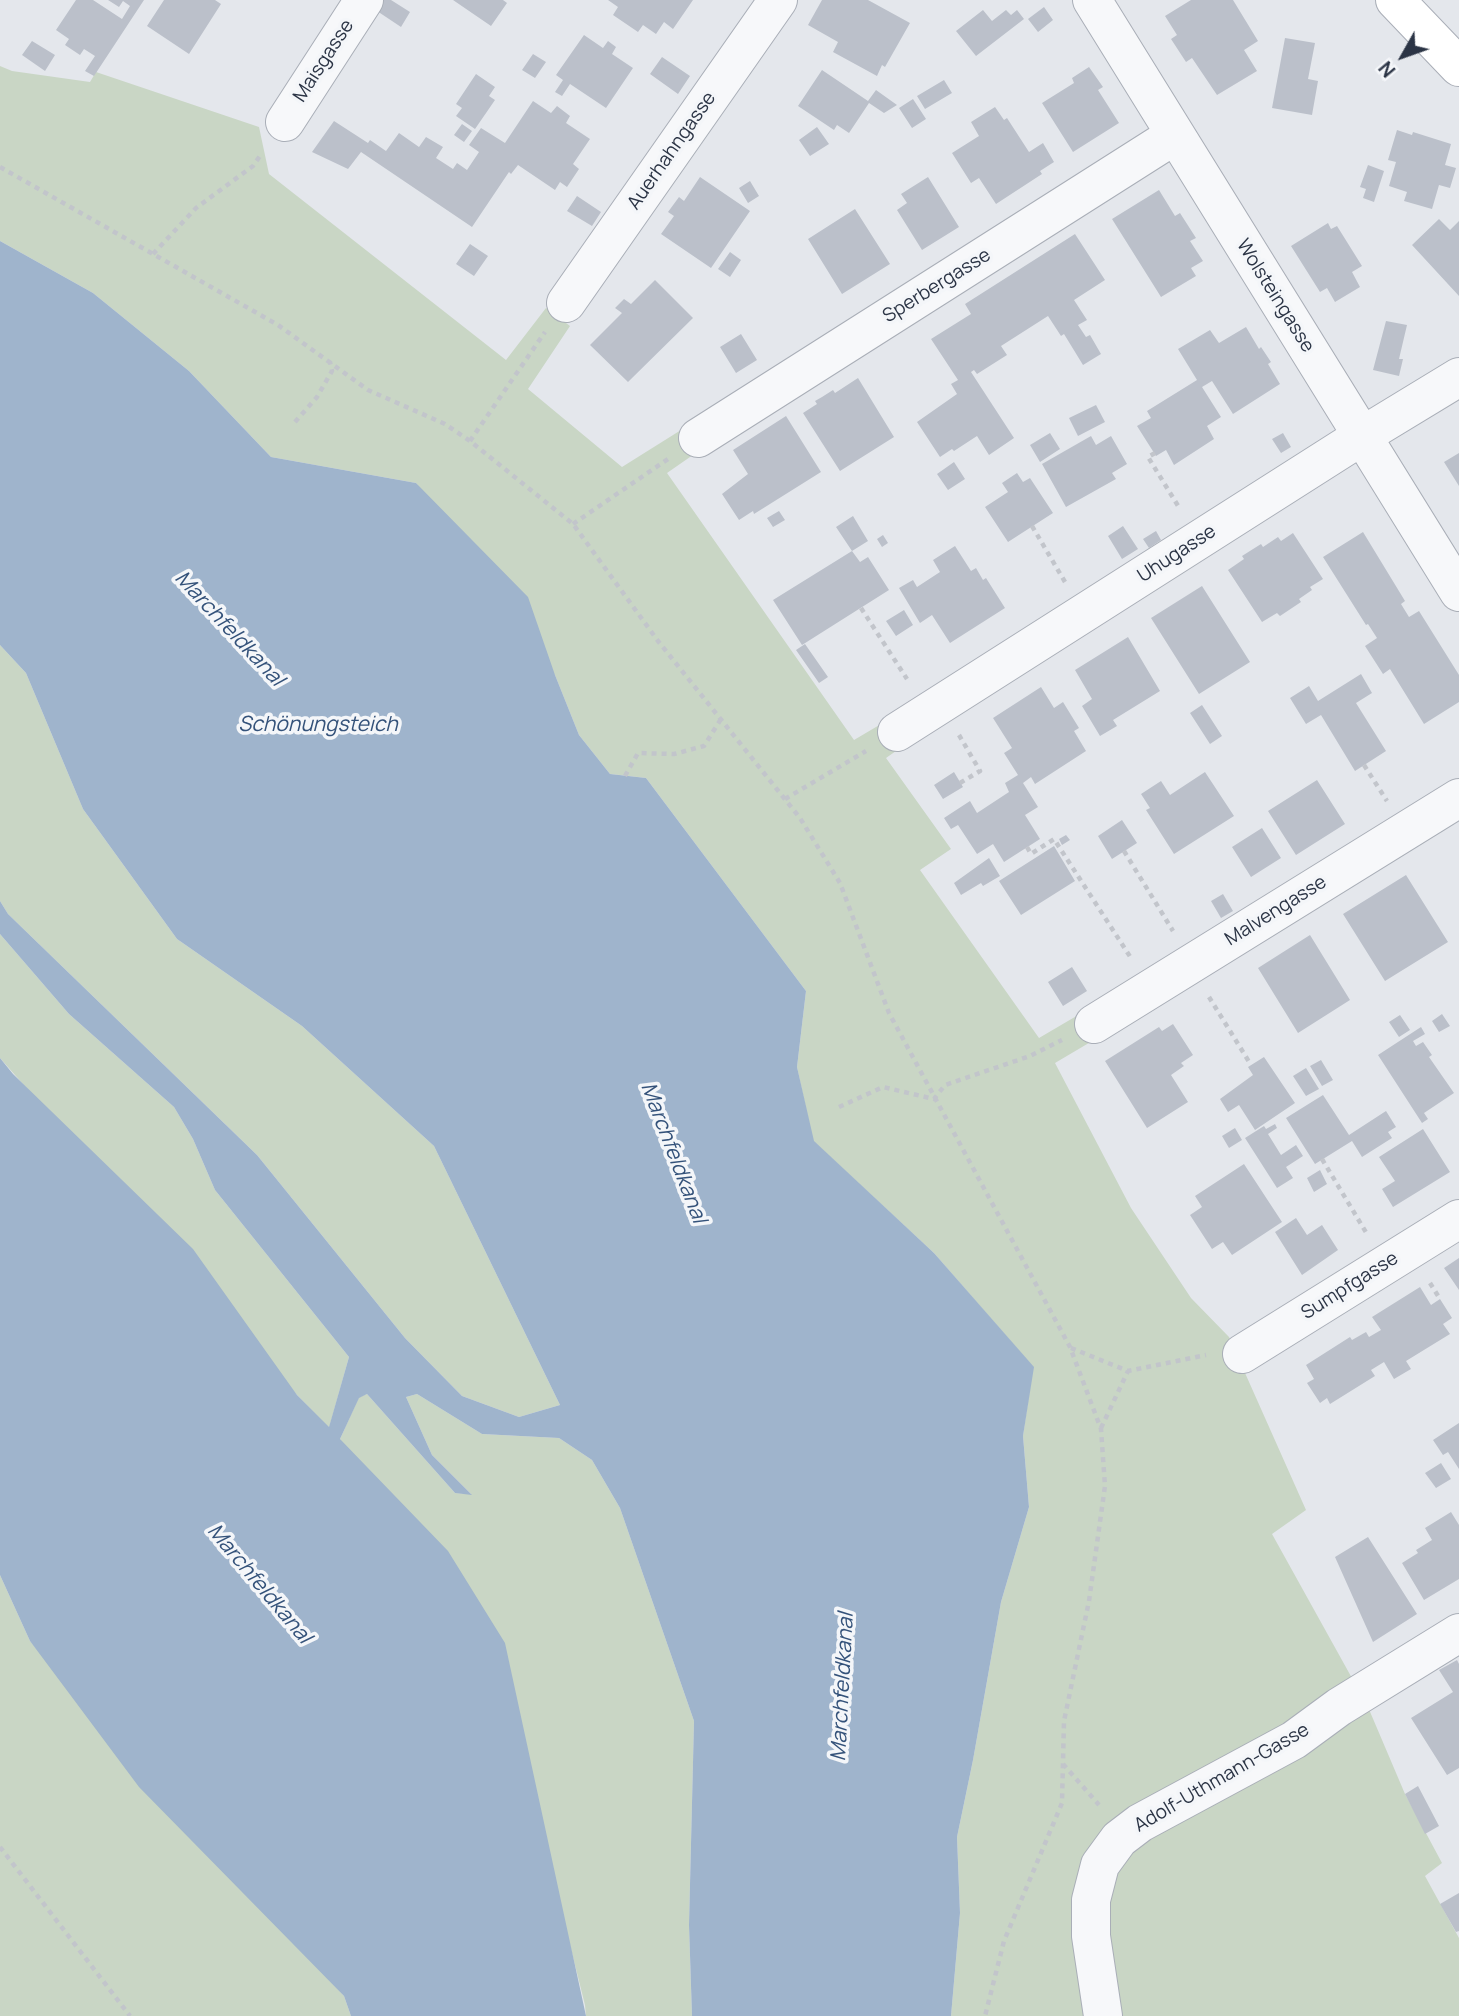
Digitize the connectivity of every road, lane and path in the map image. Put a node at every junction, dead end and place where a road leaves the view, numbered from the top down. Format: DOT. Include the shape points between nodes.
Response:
graph roads {
  1 [pos="364,0"];
  2 [pos="778,0"];
  3 [pos="1092,0"];
  4 [pos="1395,0"];
  5 [pos="1459,67"];
  6 [pos="285,121"];
  7 [pos="1175,135"];
  8 [pos="0,167"];
  9 [pos="153,254"];
  10 [pos="566,303"];
  11 [pos="330,362"];
  12 [pos="1459,377"];
  13 [pos="295,422"];
  14 [pos="1362,436"];
  15 [pos="698,438"];
  16 [pos="470,441"];
  17 [pos="1155,453"];
  18 [pos="573,524"];
  19 [pos="1032,526"];
  20 [pos="1199,540"];
  21 [pos="1459,592"];
  22 [pos="861,608"];
  23 [pos="1084,613"];
  24 [pos="934,708"];
  25 [pos="721,719"];
  26 [pos="897,732"];
  27 [pos="625,776"];
  28 [pos="960,783"];
  29 [pos="1459,798"];
  30 [pos="785,799"];
  31 [pos="1027,847"];
  32 [pos="1124,851"];
  33 [pos="1189,964"];
  34 [pos="1136,965"];
  35 [pos="1094,1024"];
  36 [pos="1251,1065"];
  37 [pos="934,1099"];
  38 [pos="839,1107"];
  39 [pos="1322,1159"];
  40 [pos="1459,1219"];
  41 [pos="1385,1265"];
  42 [pos="1070,1348"];
  43 [pos="1242,1354"];
  44 [pos="1128,1371"];
  45 [pos="1101,1429"];
  46 [pos="1459,1633"];
  47 [pos="1063,1764"];
  48 [pos="1119,1839"];
  49 [pos="0,1847"];
  50 [pos="130,2016"];
  51 [pos="985,2016"];
  52 [pos="1103,2016"];
  1 -- 6 [label="street, Maisgasse"];
  2 -- 10 [label="street, Auerhahngasse"];
  3 -- 7 [label="street, Wolsteingasse"];
  4 -- 5 [label="street"];
  6 -- 9 [label="path" via="253,166 196,208"];
  7 -- 14 [label="street, Wolsteingasse"];
  7 -- 15 [label="street, Sperbergasse"];
  8 -- 9 [label="path"];
  9 -- 11 [label="path" via="278,325"];
  10 -- 16 [label="path"];
  11 -- 13 [label="path" via="332,371 317,397"];
  11 -- 16 [label="path" via="368,390 445,424"];
  12 -- 14 [label="street, Uhugasse"];
  14 -- 20 [label="street, Uhugasse"];
  14 -- 21 [label="street, Wolsteingasse"];
  15 -- 18 [label="path"];
  16 -- 18 [label="path"];
  17 -- 20 [label="path" via="1148,457"];
  18 -- 25 [label="path"];
  19 -- 23 [label="path"];
  20 -- 23 [label="street, Uhugasse"];
  22 -- 24 [label="path"];
  23 -- 24 [label="street, Uhugasse"];
  24 -- 26 [label="street, Uhugasse"];
  24 -- 28 [label="path" via="980,771"];
  25 -- 27 [label="path" via="704,746 674,754 638,753"];
  25 -- 30 [label="path"];
  26 -- 30 [label="path"];
  29 -- 33 [label="street, Malvengasse"];
  30 -- 37 [label="path" via="840,884 889,1013"];
  31 -- 34 [label="path" via="1031,854 1054,839"];
  32 -- 33 [label="path"];
  33 -- 35 [label="street, Malvengasse"];
  33 -- 36 [label="path"];
  35 -- 37 [label="path" via="1030,1056 946,1085"];
  37 -- 38 [label="path" via="883,1087"];
  37 -- 42 [label="path"];
  39 -- 41 [label="path"];
  40 -- 41 [label="street, Sumpfgasse"];
  41 -- 43 [label="street, Sumpfgasse"];
  42 -- 44 [label="path"];
  42 -- 45 [label="path"];
  43 -- 44 [label="path" via="1224,1352"];
  44 -- 45 [label="path"];
  45 -- 47 [label="path" via="1105,1486 1089,1601 1064,1721"];
  46 -- 48 [label="street, Adolf-Uthmann-Gasse" via="1294,1740 1140,1823"];
  47 -- 48 [label="path" via="1100,1807"];
  47 -- 51 [label="path" via="1062,1802 1004,1941"];
  48 -- 52 [label="street, Adolf-Uthmann-Gasse" via="1100,1865 1091,1900 1091,1936"];
  49 -- 50 [label="path"];
}
